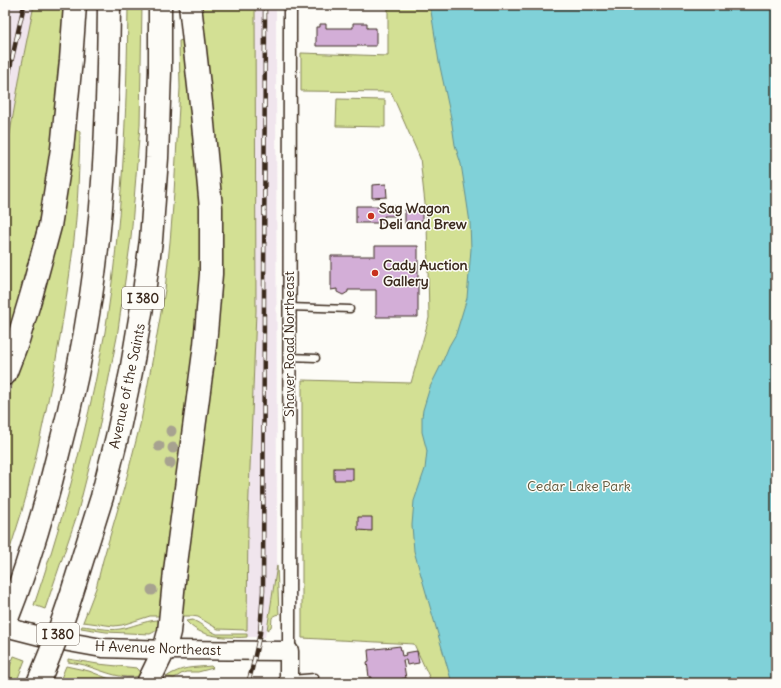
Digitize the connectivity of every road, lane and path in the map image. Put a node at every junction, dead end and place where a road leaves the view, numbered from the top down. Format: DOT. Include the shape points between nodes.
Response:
graph roads {
  1 [pos="75,5"];
  2 [pos="109,5"];
  3 [pos="160,5"];
  4 [pos="190,5"];
  5 [pos="290,5"];
  6 [pos="289,307"];
  7 [pos="350,310"];
  8 [pos="289,357"];
  9 [pos="316,358"];
  10 [pos="5,374"];
  11 [pos="5,625"];
  12 [pos="164,650"];
  13 [pos="289,651"];
  14 [pos="315,677"];
  15 [pos="289,681"];
  16 [pos="38,683"];
  17 [pos="148,683"];
  1 -- 10 [label="highway" via="62,149 50,226 18,340"];
  2 -- 11 [label="highway" via="105,159 91,296 80,363 48,496"];
  3 -- 16 [label="highway, Avenue of the Saints / I 380, bridge" via="158,158 151,240 131,372 102,497 59,631"];
  4 -- 12 [label="highway" via="211,208 211,274 205,345 171,618"];
  5 -- 6 [label="street, Shaver Road Northeast"];
  6 -- 7 [label="lane"];
  6 -- 8 [label="street, Shaver Road Northeast"];
  8 -- 9 [label="lane"];
  8 -- 13 [label="street, Shaver Road Northeast"];
  11 -- 12 [label="street, H Avenue Northeast" via="52,640 81,645"];
  12 -- 13 [label="street, H Avenue Northeast"];
  12 -- 17 [label="highway"];
  13 -- 15 [label="street, Shaver Road Northeast"];
  14 -- 15 [label="lane"];
}
